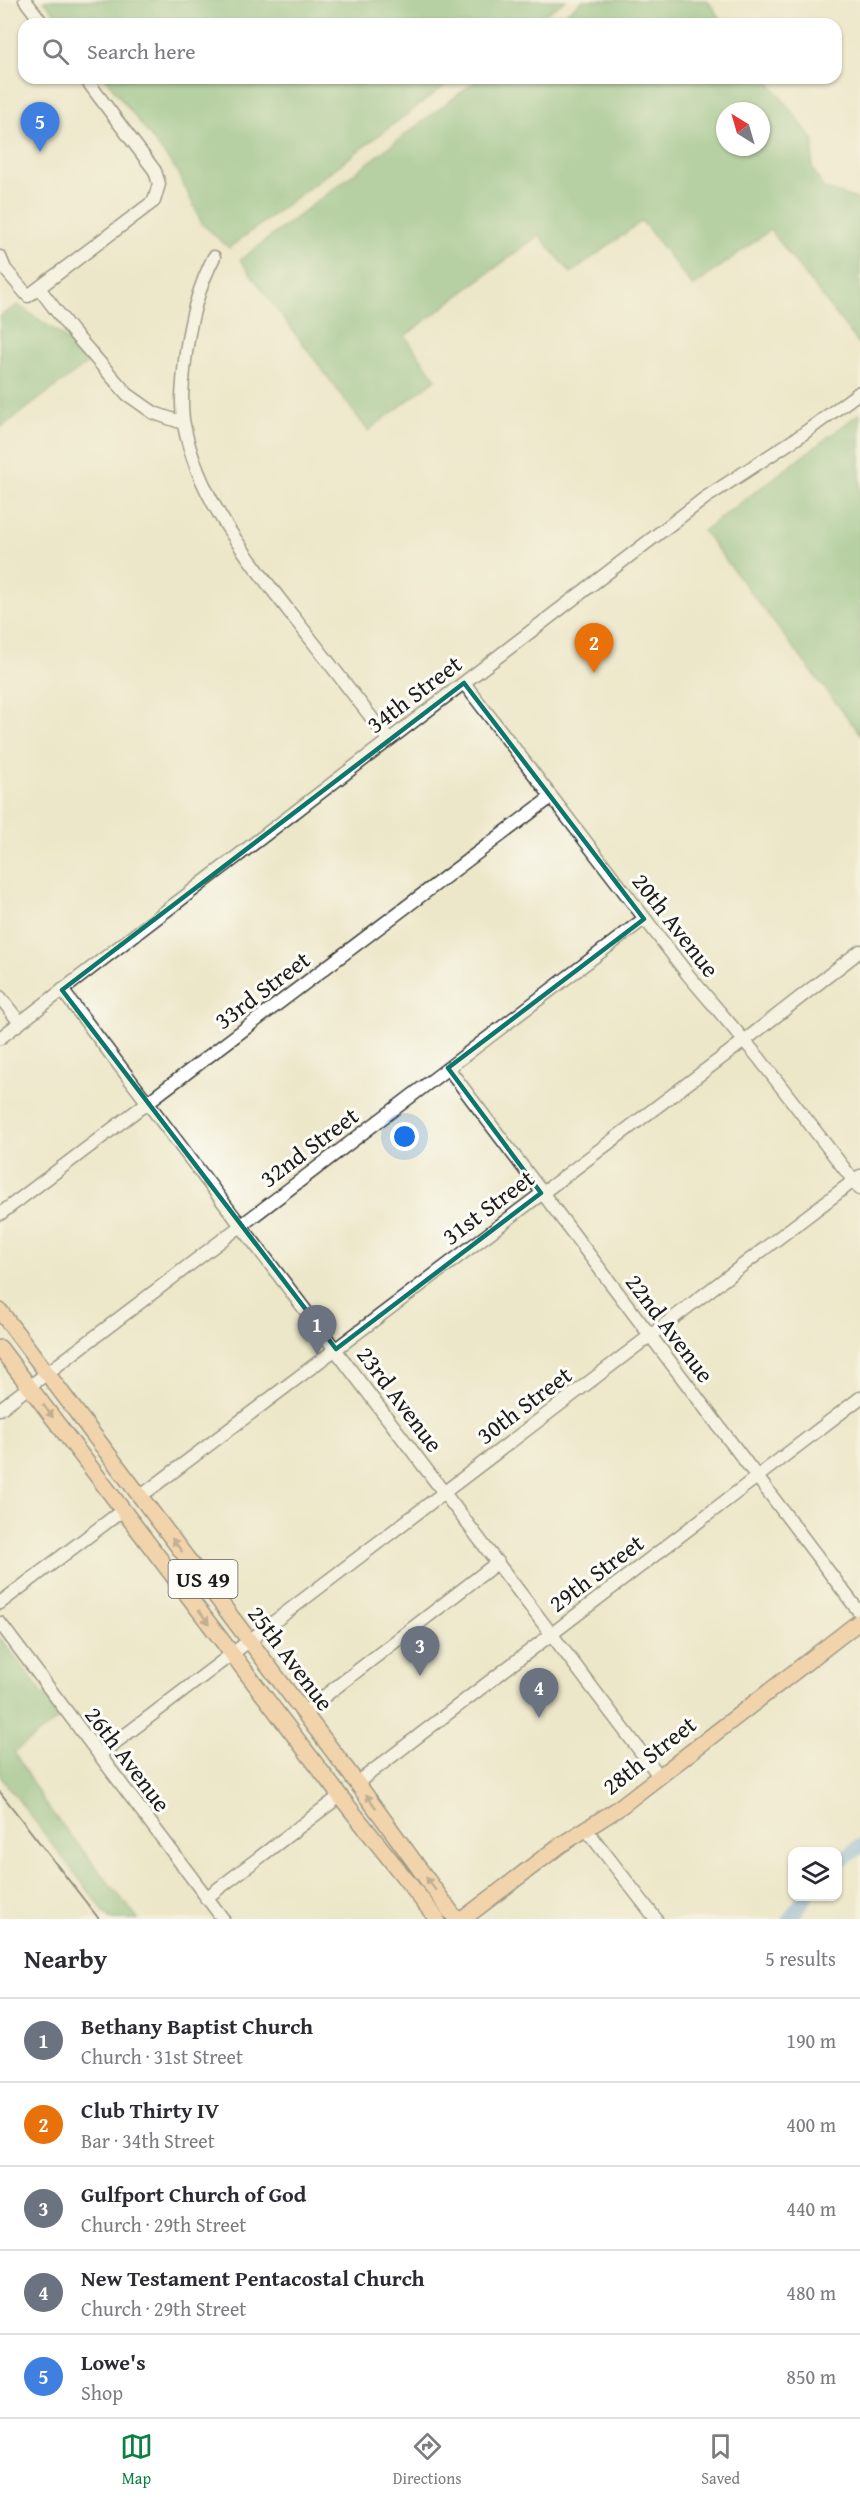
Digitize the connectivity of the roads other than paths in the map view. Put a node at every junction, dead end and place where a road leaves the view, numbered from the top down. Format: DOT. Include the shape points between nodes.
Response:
graph roads {
  1 [pos="25,0"];
  2 [pos="39,18"];
  3 [pos="90,84"];
  4 [pos="214,256"];
  5 [pos="0,257"];
  6 [pos="39,288"];
  7 [pos="860,392"];
  8 [pos="183,423"];
  9 [pos="464,683"];
  10 [pos="389,740"];
  11 [pos="550,798"];
  12 [pos="644,919"];
  13 [pos="860,951"];
  14 [pos="62,990"];
  15 [pos="0,997"];
  16 [pos="20,1023"];
  17 [pos="0,1038"];
  18 [pos="744,1041"];
  19 [pos="448,1068"];
  20 [pos="148,1102"];
  21 [pos="858,1182"];
  22 [pos="541,1193"];
  23 [pos="0,1214"];
  24 [pos="242,1225"];
  25 [pos="0,1311"];
  26 [pos="649,1336"];
  27 [pos="0,1348"];
  28 [pos="336,1349"];
  29 [pos="47,1373"];
  30 [pos="30,1387"];
  31 [pos="860,1398"];
  32 [pos="0,1409"];
  33 [pos="756,1477"];
  34 [pos="445,1492"];
  35 [pos="141,1496"];
  36 [pos="123,1510"];
  37 [pos="498,1562"];
  38 [pos="0,1602"];
  39 [pos="860,1613"];
  40 [pos="860,1621"];
  41 [pos="0,1623"];
  42 [pos="552,1633"];
  43 [pos="249,1641"];
  44 [pos="232,1654"];
  45 [pos="304,1712"];
  46 [pos="99,1755"];
  47 [pos="660,1777"];
  48 [pos="357,1782"];
  49 [pos="340,1796"];
  50 [pos="586,1829"];
  51 [pos="206,1898"];
  52 [pos="223,1919"];
  53 [pos="438,1919"];
  54 [pos="456,1919"];
  55 [pos="463,1919"];
  56 [pos="656,1919"];
  1 -- 2 [label="street"];
  3 -- 6 [label="street" via="155,171 159,184 154,201"];
  4 -- 8 [label="street" via="196,297 187,343"];
  5 -- 6 [label="street" via="28,296"];
  6 -- 8 [label="street" via="127,394 153,412"];
  7 -- 9 [label="street, 34th Street" via="705,498"];
  8 -- 10 [label="street" via="208,496 237,544"];
  9 -- 10 [label="street, 34th Street"];
  9 -- 11 [label="street, 20th Avenue"];
  10 -- 14 [label="street, 34th Street"];
  11 -- 12 [label="street, 20th Avenue"];
  11 -- 20 [label="street, 33rd Street"];
  12 -- 18 [label="street, 20th Avenue"];
  12 -- 19 [label="street, 32nd Street"];
  13 -- 18 [label="street, 31st Street"];
  14 -- 16 [label="street, 34th Street"];
  14 -- 20 [label="street, 23rd Avenue"];
  15 -- 16 [label="street"];
  16 -- 17 [label="street, 34th Street"];
  18 -- 21 [label="street, 20th Avenue"];
  18 -- 22 [label="street, 31st Street"];
  19 -- 22 [label="street, 22nd Avenue"];
  19 -- 24 [label="street, 32nd Street"];
  20 -- 23 [label="street, 33rd Street"];
  20 -- 24 [label="street, 23rd Avenue"];
  21 -- 26 [label="street, 30th Street"];
  22 -- 26 [label="street, 22nd Avenue"];
  22 -- 28 [label="street, 31st Street"];
  24 -- 28 [label="street, 23rd Avenue"];
  24 -- 29 [label="street, 32nd Street"];
  25 -- 29 [label="main road, 25th Avenue / US 49"];
  26 -- 33 [label="street, 22nd Avenue"];
  26 -- 34 [label="street, 30th Street"];
  27 -- 30 [label="main road, 25th Avenue / US 49"];
  28 -- 34 [label="street, 23rd Avenue"];
  28 -- 35 [label="street, 31st Street"];
  29 -- 30 [label="street, 32nd Street"];
  29 -- 35 [label="main road, 25th Avenue / US 49"];
  30 -- 32 [label="street, 32nd Street"];
  30 -- 36 [label="main road, 25th Avenue / US 49, one-way"];
  31 -- 33 [label="street, 29th Street"];
  33 -- 39 [label="street, 22nd Avenue"];
  33 -- 42 [label="street, 29th Street"];
  34 -- 37 [label="street, 23rd Avenue"];
  34 -- 43 [label="street, 30th Street"];
  43 -- 35 [label="main road, 25th Avenue / US 49, one-way"];
  36 -- 38 [label="street"];
  36 -- 44 [label="main road, 25th Avenue / US 49, one-way"];
  37 -- 42 [label="street, 23rd Avenue"];
  37 -- 45 [label="street"];
  40 -- 47 [label="main road, 28th Street"];
  41 -- 46 [label="street, 26th Avenue"];
  42 -- 47 [label="street, 23rd Avenue"];
  42 -- 48 [label="street, 29th Street"];
  43 -- 44 [label="street, 30th Street"];
  43 -- 45 [label="main road, 25th Avenue / US 49"];
  44 -- 46 [label="street, 30th Street"];
  44 -- 49 [label="main road, 25th Avenue / US 49"];
  45 -- 48 [label="main road, 25th Avenue / US 49"];
  46 -- 51 [label="street, 26th Avenue"];
  47 -- 50 [label="main road, 28th Street"];
  54 -- 48 [label="main road, 25th Avenue / US 49, one-way"];
  49 -- 51 [label="street"];
  49 -- 53 [label="main road, 25th Avenue / US 49"];
  50 -- 55 [label="main road, 28th Street"];
  50 -- 56 [label="street"];
  51 -- 52 [label="street, 26th Avenue"];
}
